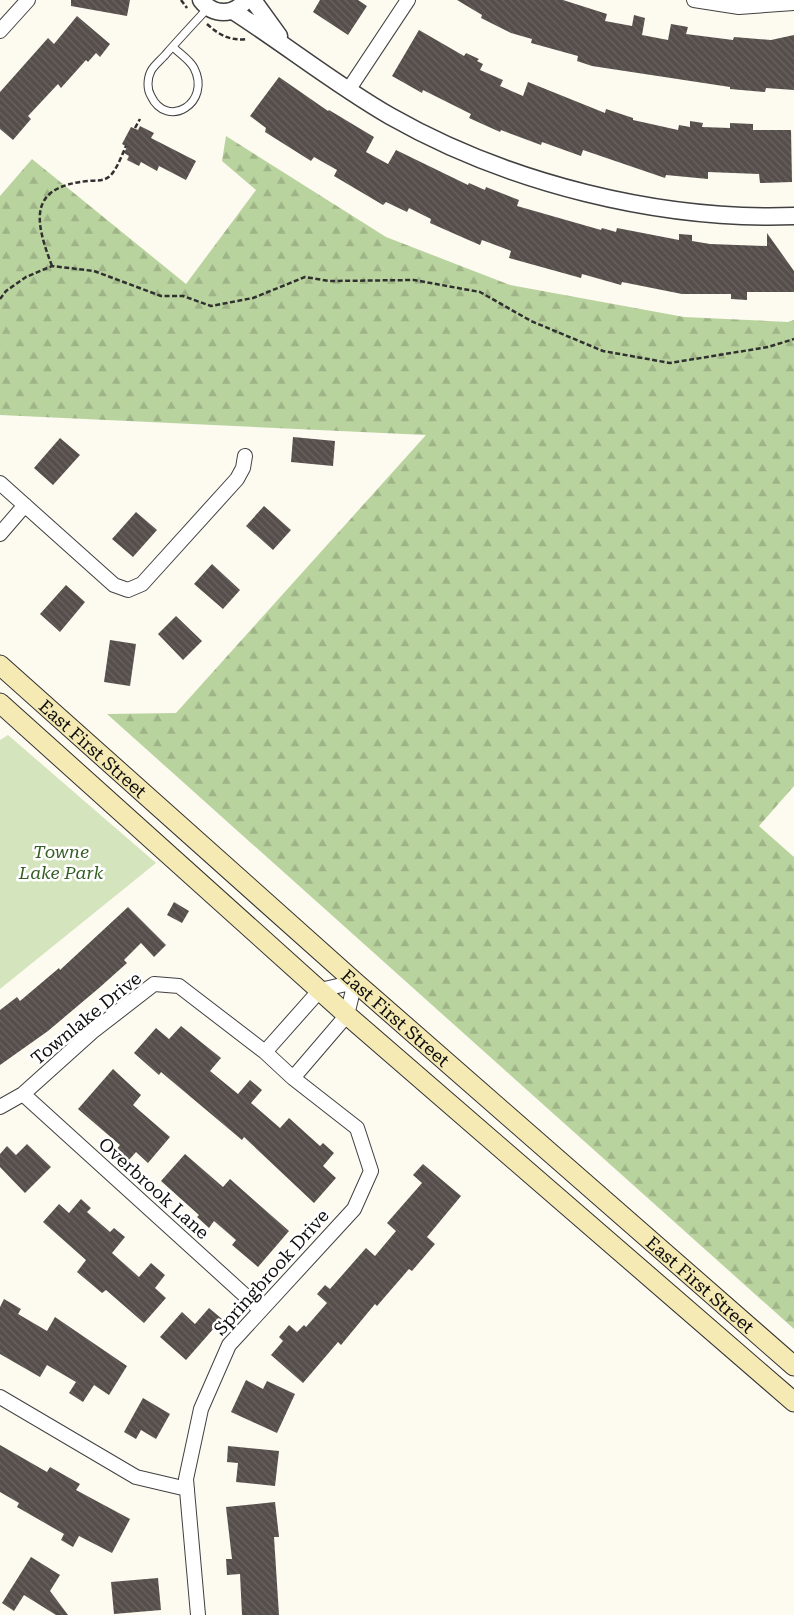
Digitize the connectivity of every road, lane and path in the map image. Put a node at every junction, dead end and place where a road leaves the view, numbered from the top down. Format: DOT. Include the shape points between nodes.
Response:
graph roads {
  1 [pos="28,0"];
  2 [pos="181,0"];
  3 [pos="246,0"];
  4 [pos="253,0"];
  5 [pos="408,0"];
  6 [pos="694,0"];
  7 [pos="794,3"];
  8 [pos="199,6"];
  9 [pos="233,11"];
  10 [pos="210,27"];
  11 [pos="0,31"];
  12 [pos="254,34"];
  13 [pos="285,44"];
  14 [pos="172,47"];
  15 [pos="349,89"];
  16 [pos="140,119"];
  17 [pos="135,128"];
  18 [pos="126,146"];
  19 [pos="794,216"];
  20 [pos="52,266"];
  21 [pos="0,298"];
  22 [pos="794,339"];
  23 [pos="245,456"];
  24 [pos="0,484"];
  25 [pos="25,505"];
  26 [pos="0,534"];
  27 [pos="0,664"];
  28 [pos="0,703"];
  29 [pos="355,982"];
  30 [pos="320,990"];
  31 [pos="347,1015"];
  32 [pos="265,1052"];
  33 [pos="293,1078"];
  34 [pos="23,1094"];
  35 [pos="0,1107"];
  36 [pos="260,1310"];
  37 [pos="794,1366"];
  38 [pos="0,1397"];
  39 [pos="794,1402"];
  40 [pos="187,1489"];
  41 [pos="198,1615"];
  1 -- 11 [label="street"];
  2 -- 8 [label="path"];
  3 -- 9 [label="street"];
  4 -- 13 [label="street"];
  5 -- 15 [label="street"];
  6 -- 7 [label="street" via="739,7"];
  8 -- 9 [label="street" via="218,12"];
  8 -- 14 [label="lane"];
  9 -- 13 [label="street"];
  10 -- 12 [label="path" via="222,36 236,40 247,39"];
  13 -- 15 [label="street"];
  14 -- 14 [label="lane" via="151,71 147,88 155,105 170,112 183,110 196,100 200,84 194,66"];
  15 -- 19 [label="street" via="390,116 440,141 538,181 691,212"];
  16 -- 17 [label="path"];
  18 -- 20 [label="path" via="110,176 99,182 60,186 46,196 39,218 41,237"];
  20 -- 21 [label="path" via="26,277"];
  20 -- 22 [label="path" via="94,271 161,296 183,296 211,306 253,298 306,278 329,281 414,280 480,292 531,321 603,351 670,363"];
  23 -- 25 [label="street" via="237,479 142,584 128,590 114,585"];
  24 -- 25 [label="street"];
  25 -- 26 [label="street"];
  27 -- 29 [label="main road, East First Street"];
  28 -- 30 [label="main road, East First Street"];
  29 -- 30 [label="street"];
  29 -- 31 [label="street"];
  29 -- 37 [label="main road, East First Street"];
  30 -- 31 [label="main road, East First Street"];
  30 -- 32 [label="street"];
  31 -- 33 [label="street"];
  31 -- 39 [label="main road, East First Street"];
  32 -- 33 [label="street, Townlake Drive"];
  32 -- 34 [label="street, Townlake Drive" via="179,986 154,984 92,1032"];
  33 -- 36 [label="street, Springbrook Drive" via="357,1128 370,1171 354,1209"];
  34 -- 35 [label="street, Townlake Drive"];
  34 -- 36 [label="street, Overbrook Lane"];
  36 -- 40 [label="street, Springbrook Drive" via="229,1345 201,1409 186,1480"];
  38 -- 40 [label="street" via="136,1477"];
  40 -- 41 [label="street, Springbrook Drive"];
}
